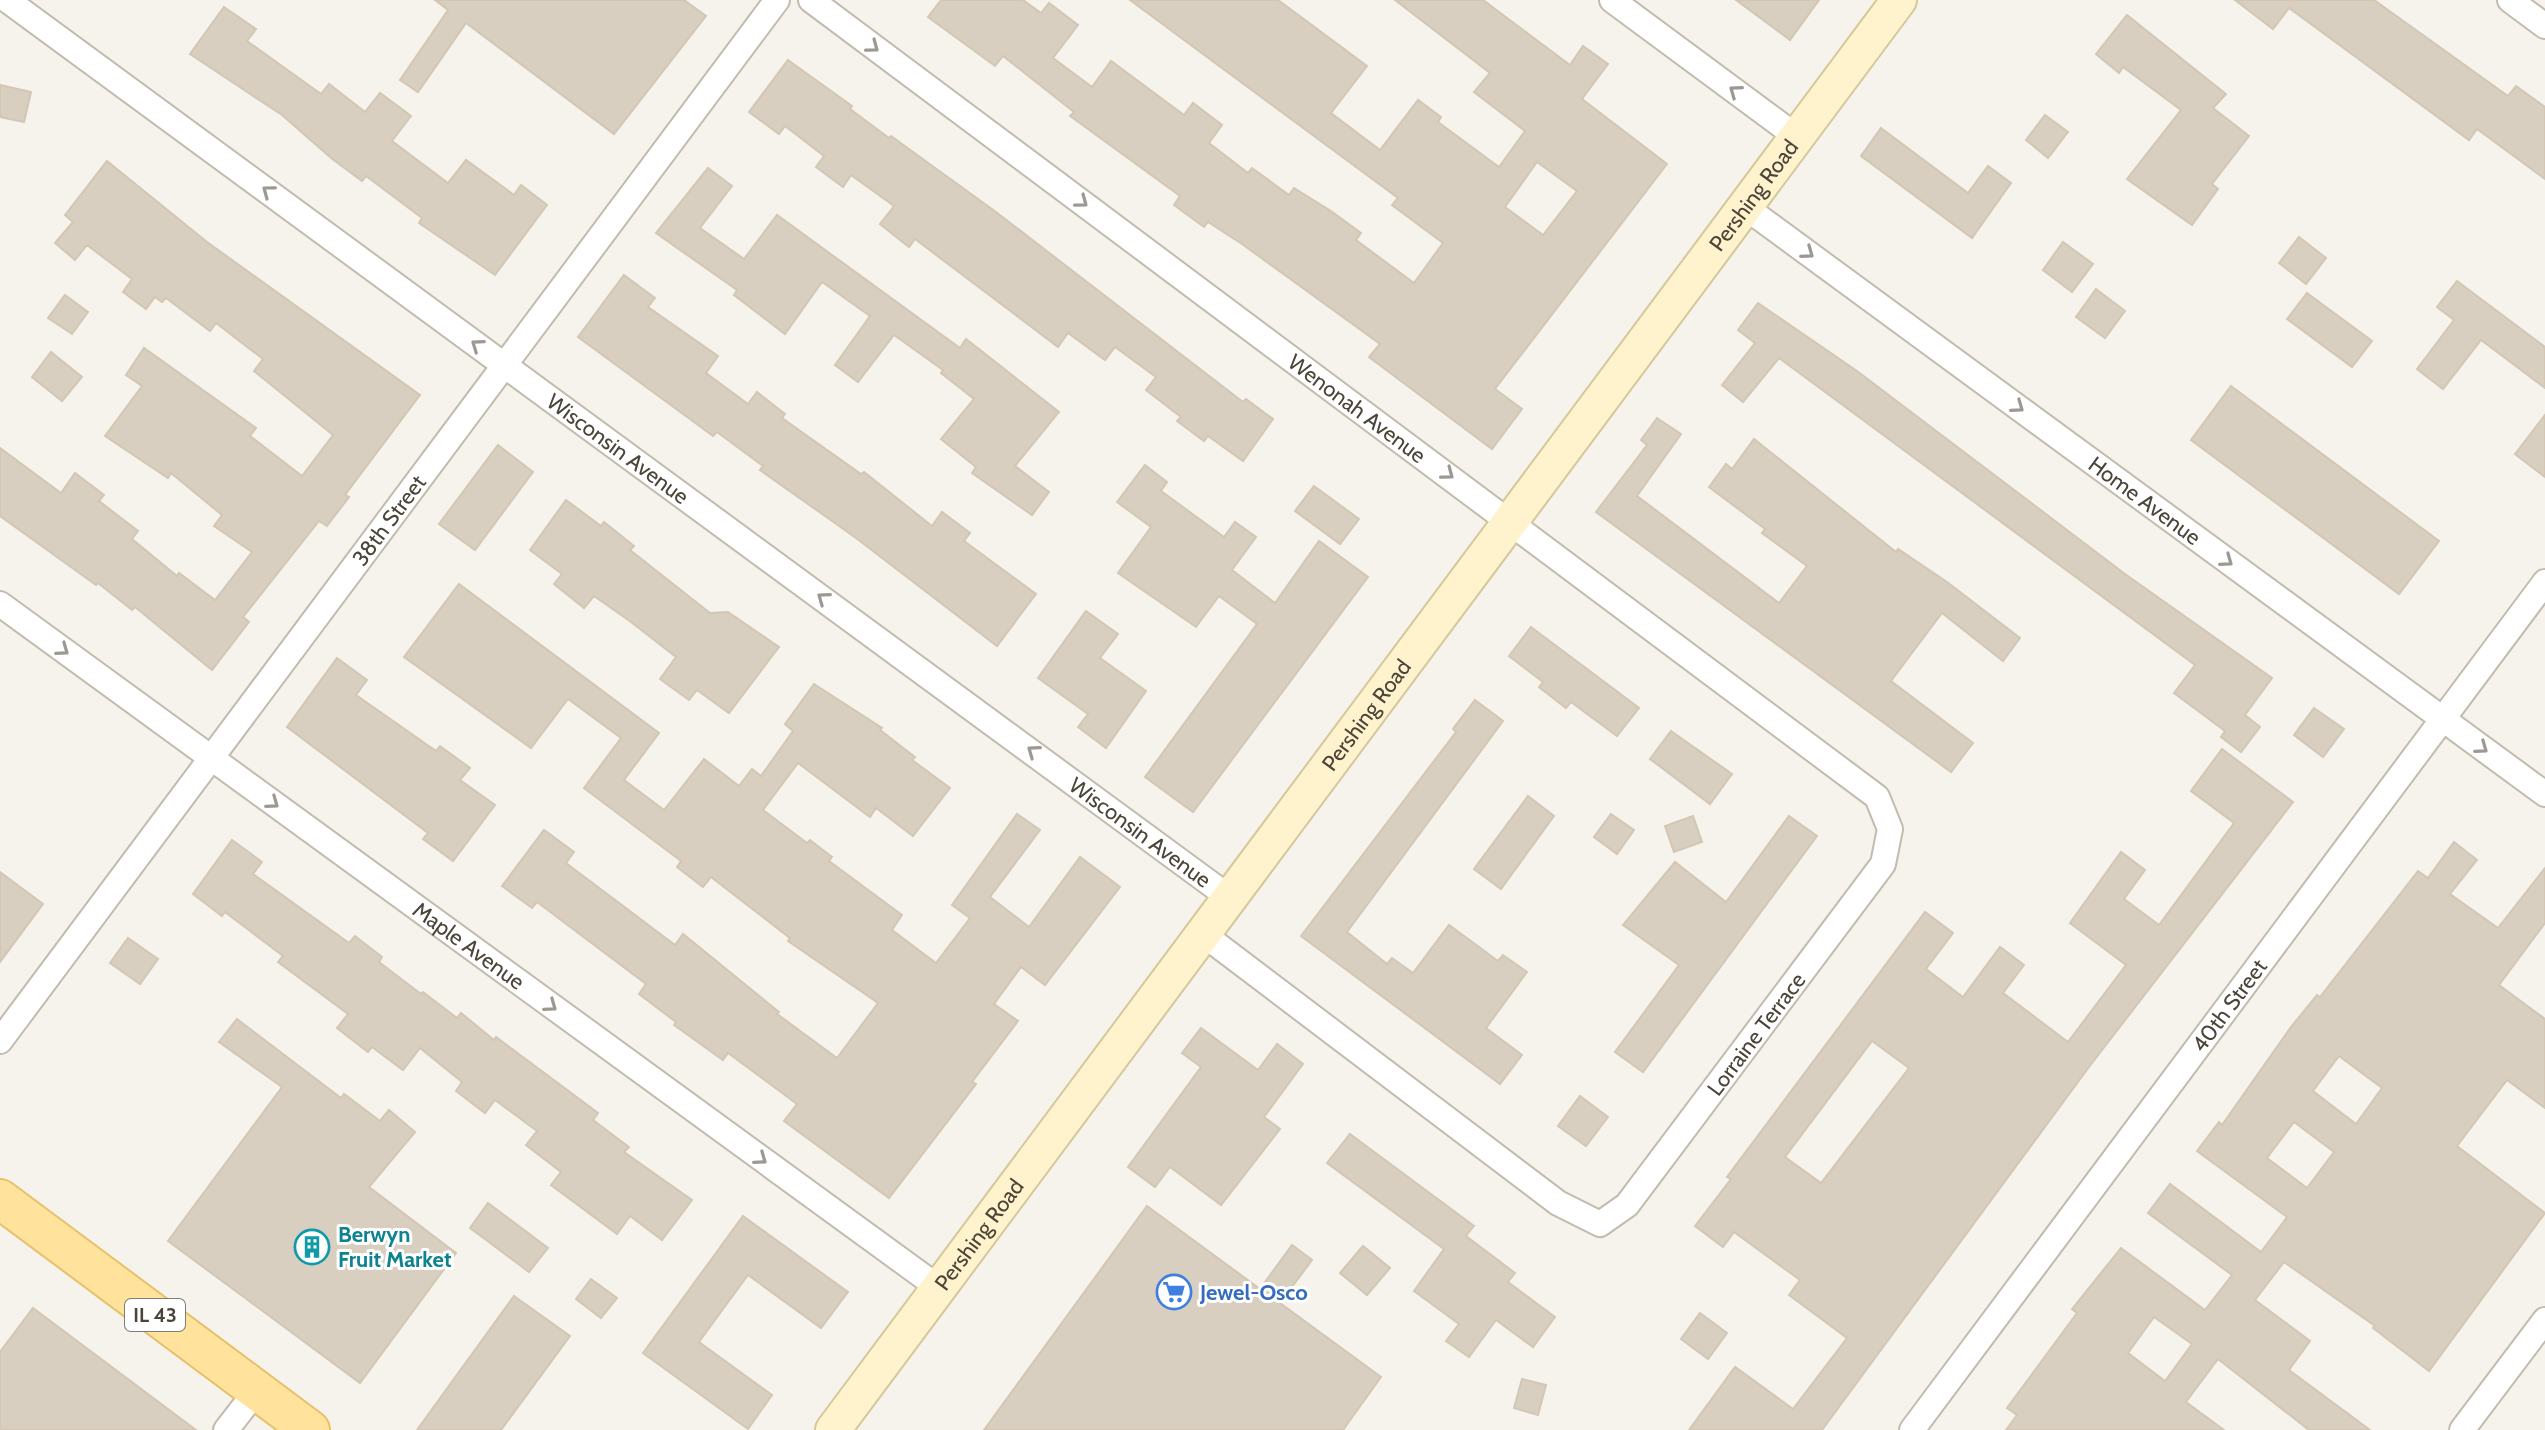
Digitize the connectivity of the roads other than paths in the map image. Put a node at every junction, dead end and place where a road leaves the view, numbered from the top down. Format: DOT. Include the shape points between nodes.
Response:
graph roads {
  1 [pos="7,0"];
  2 [pos="777,0"];
  3 [pos="811,0"];
  4 [pos="1612,0"];
  5 [pos="1899,0"];
  6 [pos="2510,0"];
  7 [pos="2545,26"];
  8 [pos="1797,137"];
  9 [pos="1745,207"];
  10 [pos="505,365"];
  11 [pos="1511,521"];
  12 [pos="2545,582"];
  13 [pos="0,604"];
  14 [pos="2443,719"];
  15 [pos="211,758"];
  16 [pos="2545,794"];
  17 [pos="1890,829"];
  18 [pos="1230,898"];
  19 [pos="1203,934"];
  20 [pos="0,1041"];
  21 [pos="0,1199"];
  22 [pos="939,1288"];
  23 [pos="2545,1320"];
  24 [pos="257,1390"];
  25 [pos="226,1430"];
  26 [pos="310,1430"];
  27 [pos="833,1430"];
  28 [pos="1912,1430"];
  29 [pos="2462,1430"];
  10 -- 1 [label="street, Wisconsin Avenue, one-way"];
  2 -- 10 [label="street, 38th Street"];
  3 -- 11 [label="street, Wenonah Avenue, one-way"];
  8 -- 4 [label="street, one-way"];
  5 -- 8 [label="main road, Pershing Road"];
  6 -- 7 [label="street"];
  8 -- 9 [label="main road, Pershing Road"];
  9 -- 11 [label="main road, Pershing Road"];
  9 -- 14 [label="street, Home Avenue, one-way"];
  10 -- 15 [label="street, 38th Street"];
  18 -- 10 [label="street, Wisconsin Avenue, one-way"];
  11 -- 17 [label="street, Wenonah Avenue" via="1553,558 1877,797"];
  11 -- 18 [label="main road, Pershing Road"];
  12 -- 14 [label="street, 40th Street"];
  13 -- 15 [label="street, Maple Avenue, one-way"];
  14 -- 16 [label="street, Home Avenue, one-way"];
  14 -- 28 [label="street, 40th Street"];
  15 -- 20 [label="street, 38th Street"];
  15 -- 22 [label="street, Maple Avenue, one-way"];
  17 -- 19 [label="street, Lorraine Terrace" via="1883,864 1627,1205 1600,1224 1558,1203"];
  18 -- 19 [label="main road, Pershing Road"];
  19 -- 22 [label="main road, Pershing Road"];
  21 -- 24 [label="main road, IL 43"];
  22 -- 27 [label="main road, Pershing Road"];
  23 -- 29 [label="street"];
  24 -- 25 [label="street"];
  24 -- 26 [label="main road, IL 43"];
}
